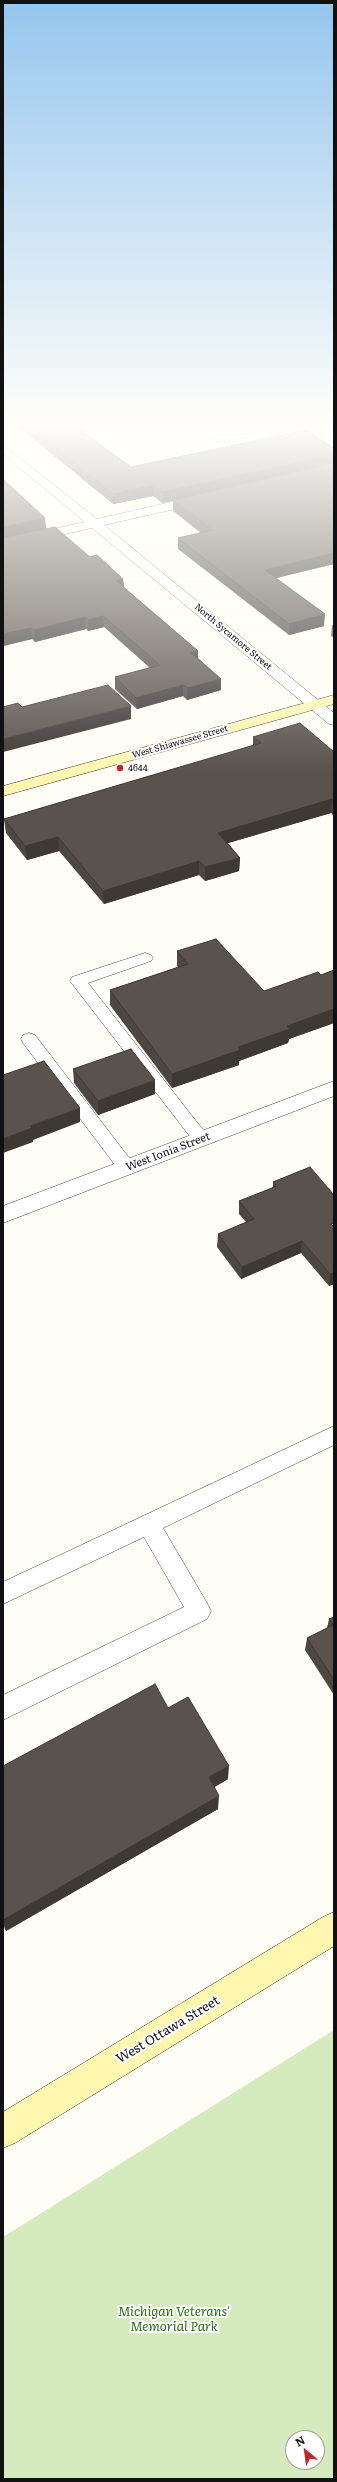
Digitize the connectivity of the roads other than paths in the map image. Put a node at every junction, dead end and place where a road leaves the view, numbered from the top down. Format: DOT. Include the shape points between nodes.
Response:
graph roads {
  1 [pos="21,540"];
  2 [pos="115,540"];
  3 [pos="3,544"];
  4 [pos="334,699"];
  5 [pos="314,704"];
  6 [pos="334,720"];
  7 [pos="3,791"];
  8 [pos="145,958"];
  9 [pos="29,1039"];
  10 [pos="334,1088"];
  11 [pos="201,1139"];
  12 [pos="127,1168"];
  13 [pos="3,1215"];
  14 [pos="334,1435"];
  15 [pos="148,1523"];
  16 [pos="3,1593"];
  17 [pos="3,1708"];
  18 [pos="334,1928"];
  19 [pos="3,2131"];
  1 -- 3 [label="street"];
  2 -- 5 [label="street, North Sycamore Street"];
  4 -- 5 [label="street, West Shiawassee Street"];
  5 -- 6 [label="street, North Sycamore Street"];
  5 -- 7 [label="street, West Shiawassee Street"];
  8 -- 11 [label="lane" via="78,981"];
  9 -- 12 [label="lane"];
  10 -- 11 [label="street, West Ionia Street"];
  11 -- 12 [label="street, West Ionia Street"];
  12 -- 13 [label="street, West Ionia Street"];
  14 -- 15 [label="lane"];
  15 -- 16 [label="lane"];
  15 -- 17 [label="lane" via="198,1611"];
  18 -- 19 [label="street, West Ottawa Street"];
}
